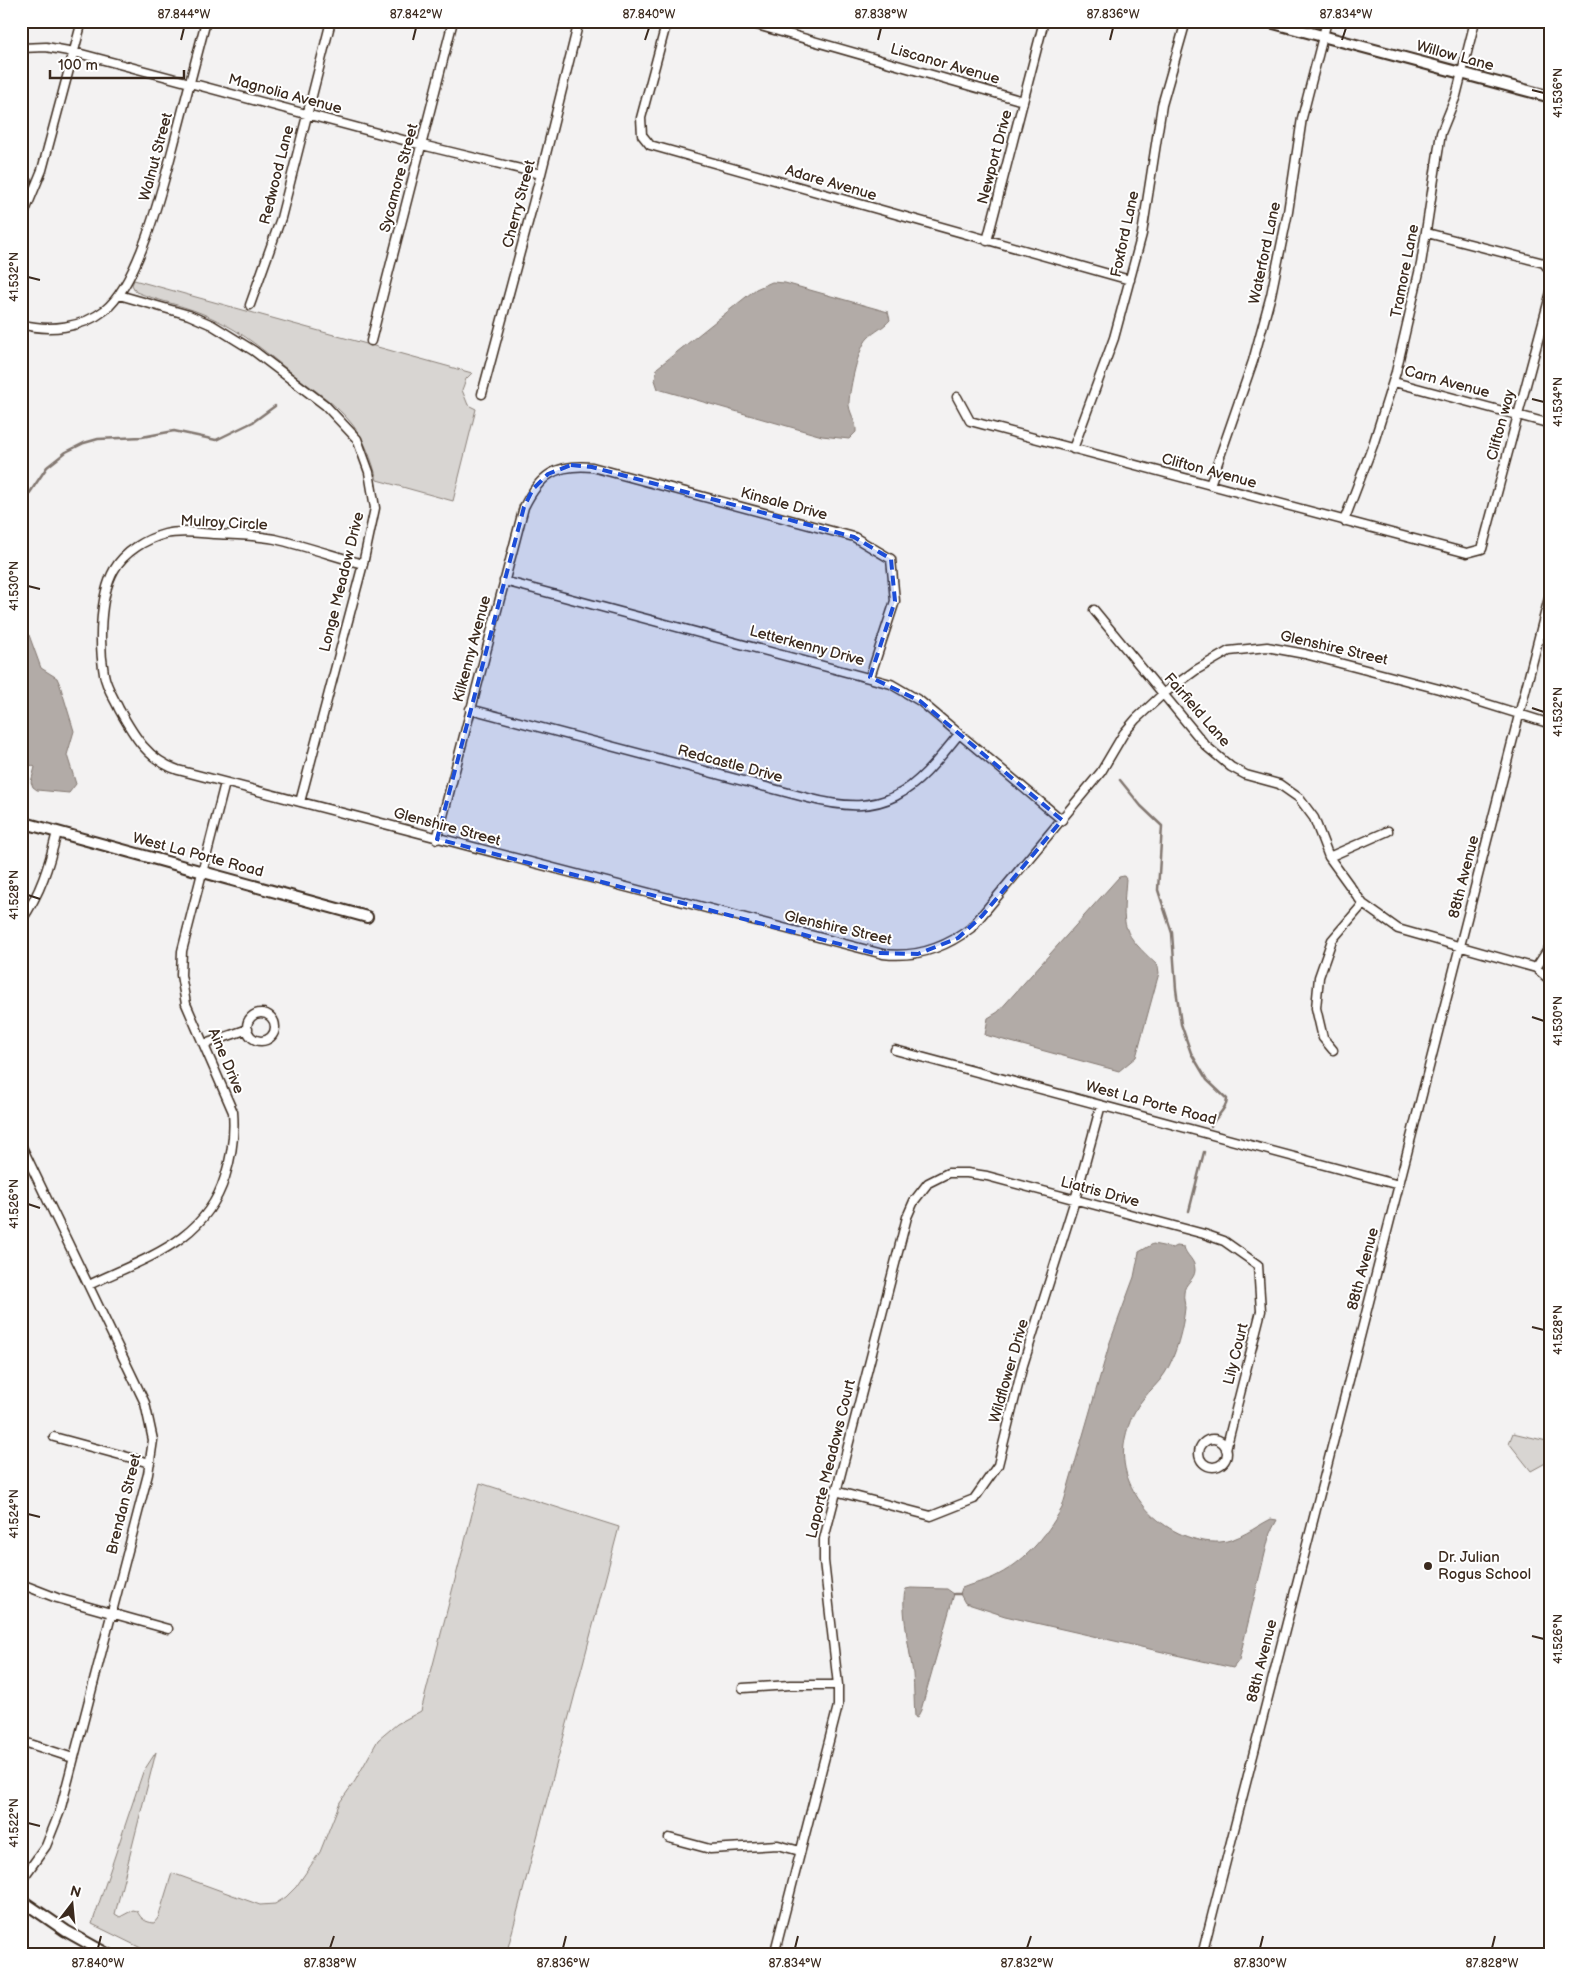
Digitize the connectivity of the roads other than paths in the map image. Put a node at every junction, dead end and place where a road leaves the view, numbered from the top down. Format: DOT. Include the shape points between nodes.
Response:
graph roads {
  1 [pos="82,21"];
  2 [pos="206,21"];
  3 [pos="331,21"];
  4 [pos="454,21"];
  5 [pos="579,21"];
  6 [pos="667,21"];
  7 [pos="743,21"];
  8 [pos="1044,21"];
  9 [pos="1186,21"];
  10 [pos="1266,21"];
  11 [pos="1327,21"];
  12 [pos="1475,21"];
  13 [pos="1324,37"];
  14 [pos="21,48"];
  15 [pos="74,52"];
  16 [pos="1462,74"];
  17 [pos="190,82"];
  18 [pos="1551,97"];
  19 [pos="1023,101"];
  20 [pos="307,114"];
  21 [pos="422,145"];
  22 [pos="541,174"];
  23 [pos="21,221"];
  24 [pos="1427,233"];
  25 [pos="987,241"];
  26 [pos="1551,272"];
  27 [pos="1130,280"];
  28 [pos="1551,292"];
  29 [pos="119,295"];
  30 [pos="250,304"];
  31 [pos="21,324"];
  32 [pos="371,341"];
  33 [pos="1394,382"];
  34 [pos="482,394"];
  35 [pos="958,397"];
  36 [pos="1518,415"];
  37 [pos="1551,424"];
  38 [pos="1073,449"];
  39 [pos="548,474"];
  40 [pos="1210,486"];
  41 [pos="1344,521"];
  42 [pos="1467,553"];
  43 [pos="363,564"];
  44 [pos="504,581"];
  45 [pos="1551,590"];
  46 [pos="1094,610"];
  47 [pos="870,677"];
  48 [pos="1163,694"];
  49 [pos="470,709"];
  50 [pos="1518,715"];
  51 [pos="1551,724"];
  52 [pos="959,734"];
  53 [pos="178,770"];
  54 [pos="225,782"];
  55 [pos="300,802"];
  56 [pos="1062,820"];
  57 [pos="21,822"];
  58 [pos="1388,831"];
  59 [pos="57,832"];
  60 [pos="437,839"];
  61 [pos="1329,857"];
  62 [pos="202,872"];
  63 [pos="1363,904"];
  64 [pos="367,917"];
  65 [pos="21,921"];
  66 [pos="1551,945"];
  67 [pos="1461,946"];
  68 [pos="1536,968"];
  69 [pos="1551,981"];
  70 [pos="248,1029"];
  71 [pos="204,1044"];
  72 [pos="896,1050"];
  73 [pos="1333,1050"];
  74 [pos="1101,1106"];
  75 [pos="21,1145"];
  76 [pos="928,1183"];
  77 [pos="1399,1185"];
  78 [pos="1075,1200"];
  79 [pos="1258,1265"];
  80 [pos="89,1285"];
  81 [pos="54,1438"];
  82 [pos="1226,1449"];
  83 [pos="150,1463"];
  84 [pos="835,1491"];
  85 [pos="21,1584"];
  86 [pos="111,1613"];
  87 [pos="168,1628"];
  88 [pos="838,1685"];
  89 [pos="743,1688"];
  90 [pos="21,1741"];
  91 [pos="73,1758"];
  92 [pos="669,1838"];
  93 [pos="800,1851"];
  94 [pos="21,1881"];
  95 [pos="21,1900"];
  96 [pos="109,1955"];
  97 [pos="774,1955"];
  98 [pos="1202,1955"];
  1 -- 15 [label="street"];
  2 -- 17 [label="street, Walnut Street"];
  3 -- 20 [label="street, Redwood Lane"];
  4 -- 21 [label="street, Sycamore Street"];
  5 -- 22 [label="street, Cherry Street"];
  6 -- 25 [label="street, Adare Avenue" via="641,118 642,135 650,145"];
  7 -- 19 [label="street, Liscanor Avenue"];
  8 -- 19 [label="street, Newport Drive"];
  9 -- 27 [label="street, Foxford Lane" via="1162,106 1142,234"];
  10 -- 13 [label="street, Willow Lane"];
  11 -- 13 [label="street, Waterford Lane"];
  12 -- 16 [label="street, Tramore Lane"];
  13 -- 16 [label="street, Willow Lane"];
  13 -- 40 [label="street, Waterford Lane" via="1302,118 1271,295 1253,361"];
  14 -- 15 [label="street, Magnolia Avenue" via="46,47"];
  15 -- 17 [label="street, Magnolia Avenue"];
  15 -- 23 [label="street" via="42,170"];
  16 -- 18 [label="street, Willow Lane"];
  16 -- 24 [label="street, Tramore Lane" via="1441,133"];
  17 -- 20 [label="street, Magnolia Avenue"];
  17 -- 29 [label="street, Walnut Street" via="157,207"];
  19 -- 25 [label="street, Newport Drive"];
  20 -- 21 [label="street, Magnolia Avenue"];
  20 -- 30 [label="street, Redwood Lane" via="281,218"];
  21 -- 22 [label="street, Magnolia Avenue"];
  21 -- 32 [label="street, Sycamore Street"];
  22 -- 34 [label="street, Cherry Street"];
  24 -- 26 [label="street" via="1544,263"];
  24 -- 33 [label="street, Tramore Lane"];
  25 -- 27 [label="street, Adare Avenue"];
  27 -- 38 [label="street, Foxford Lane" via="1114,338"];
  28 -- 36 [label="street, Clifton way"];
  29 -- 31 [label="street, Walnut Street" via="105,310 83,322 55,329"];
  29 -- 43 [label="street, Longe Meadow Drive" via="189,314 229,334 325,405 357,439 369,472 374,508"];
  33 -- 36 [label="street, Carn Avenue"];
  33 -- 41 [label="street, Tramore Lane"];
  35 -- 38 [label="street, Clifton Avenue" via="970,421"];
  36 -- 37 [label="street, Carn Avenue"];
  36 -- 42 [label="street, Clifton way" via="1482,549"];
  38 -- 40 [label="street, Clifton Avenue"];
  39 -- 44 [label="street, Kilkenny Avenue" via="533,489 524,507"];
  39 -- 47 [label="street, Kinsale Drive" via="571,465 592,467 854,537 891,559 895,601"];
  40 -- 41 [label="street, Clifton Avenue"];
  41 -- 42 [label="street, Clifton Avenue"];
  43 -- 53 [label="street, Mulroy Circle" via="274,539 188,532 166,534 139,544 123,558 114,569 106,589 102,613 104,674 115,701 139,742 158,760"];
  43 -- 55 [label="street, Longe Meadow Drive"];
  44 -- 47 [label="street, Letterkenny Drive"];
  44 -- 49 [label="street, Kilkenny Avenue"];
  45 -- 50 [label="street, 88th Avenue"];
  46 -- 48 [label="street, Fairfield Lane"];
  47 -- 52 [label="street, Letterkenny Drive" via="909,693"];
  48 -- 50 [label="street, Glenshire Street" via="1229,651 1267,647 1439,689"];
  48 -- 56 [label="street, Glenshire Street" via="1124,733 1101,772"];
  48 -- 61 [label="street, Fairfield Lane" via="1206,746 1231,767 1246,775 1279,784 1299,798 1314,818"];
  49 -- 52 [label="street, Redcastle Drive" via="848,806 877,804 910,789"];
  49 -- 60 [label="street, Kilkenny Avenue"];
  50 -- 51 [label="street, Glenshire Street"];
  50 -- 67 [label="street, 88th Avenue"];
  52 -- 56 [label="street, Letterkenny Drive"];
  53 -- 54 [label="street, Glenshire Street"];
  54 -- 55 [label="street, Glenshire Street"];
  54 -- 62 [label="street, Aine Drive"];
  55 -- 60 [label="street, Glenshire Street"];
  56 -- 60 [label="street, Glenshire Street" via="971,928 949,944 900,956 874,953"];
  57 -- 59 [label="street, West La Porte Road"];
  58 -- 61 [label="street"];
  59 -- 62 [label="street, West La Porte Road"];
  59 -- 65 [label="street" via="35,901"];
  61 -- 63 [label="street, Fairfield Lane"];
  62 -- 64 [label="street, West La Porte Road"];
  62 -- 71 [label="street, Aine Drive" via="182,951 181,969 186,1004"];
  63 -- 67 [label="street, Fairfield Lane" via="1398,929"];
  63 -- 73 [label="street" via="1332,940 1318,978 1316,1008 1323,1038"];
  66 -- 68 [label="street"];
  67 -- 68 [label="street, Fairfield Lane"];
  67 -- 77 [label="street, 88th Avenue"];
  68 -- 69 [label="street, Fairfield Lane"];
  70 -- 71 [label="street"];
  71 -- 80 [label="street, Aine Drive" via="233,1112 232,1147 216,1199 204,1218 183,1238"];
  72 -- 74 [label="street, West La Porte Road"];
  74 -- 77 [label="street, West La Porte Road"];
  74 -- 78 [label="street, Wildflower Drive"];
  75 -- 80 [label="street, Brendan Street"];
  76 -- 78 [label="street, Liatris Drive" via="948,1173 967,1173"];
  76 -- 84 [label="street, Laporte Meadows Court" via="907,1217"];
  77 -- 98 [label="street, 88th Avenue"];
  78 -- 79 [label="street, Liatris Drive" via="1224,1241"];
  78 -- 84 [label="street, Wildflower Drive" via="1023,1365 998,1466 974,1499 931,1516"];
  79 -- 82 [label="street, Lily Court" via="1262,1311"];
  80 -- 83 [label="street, Brendan Street" via="145,1403 153,1440"];
  81 -- 83 [label="street"];
  83 -- 86 [label="street, Brendan Street"];
  84 -- 88 [label="street, Laporte Meadows Court" via="823,1552"];
  85 -- 86 [label="street"];
  86 -- 87 [label="street"];
  86 -- 91 [label="street, Brendan Street"];
  88 -- 89 [label="street"];
  88 -- 93 [label="street, Laporte Meadows Court" via="838,1706"];
  90 -- 91 [label="street"];
  91 -- 94 [label="street, Brendan Street" via="60,1811 46,1846"];
  92 -- 93 [label="street" via="710,1849 778,1845"];
  93 -- 97 [label="street, Laporte Meadows Court"];
  95 -- 96 [label="street"];
}
